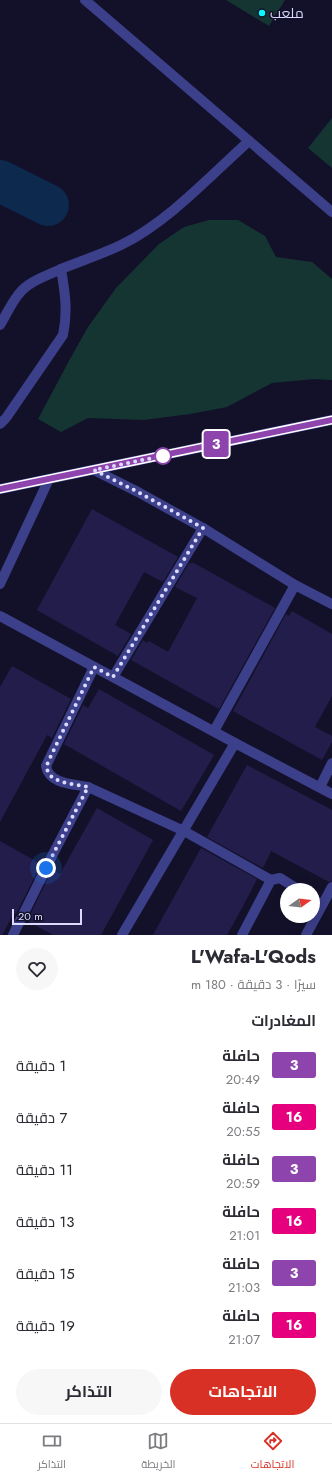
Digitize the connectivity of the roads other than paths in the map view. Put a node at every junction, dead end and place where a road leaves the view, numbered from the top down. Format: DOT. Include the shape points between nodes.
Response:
graph roads {
  1 [pos="85,0"];
  2 [pos="249,141"];
  3 [pos="332,212"];
  4 [pos="61,269"];
  5 [pos="0,325"];
  6 [pos="332,420"];
  7 [pos="0,424"];
  8 [pos="94,470"];
  9 [pos="49,479"];
  10 [pos="0,490"];
  11 [pos="203,528"];
  12 [pos="0,584"];
  13 [pos="295,585"];
  14 [pos="332,604"];
  15 [pos="0,616"];
  16 [pos="94,667"];
  17 [pos="113,677"];
  18 [pos="214,731"];
  19 [pos="235,743"];
  20 [pos="332,763"];
  21 [pos="88,787"];
  22 [pos="320,788"];
  23 [pos="332,794"];
  24 [pos="184,831"];
  25 [pos="271,880"];
  26 [pos="288,883"];
  27 [pos="332,888"];
  28 [pos="322,905"];
  29 [pos="14,935"];
  30 [pos="122,935"];
  31 [pos="242,935"];
  32 [pos="306,935"];
  1 -- 2 [label="street"];
  2 -- 3 [label="street"];
  2 -- 4 [label="street" via="169,214 121,245"];
  4 -- 5 [label="street" via="35,281 18,294"];
  4 -- 7 [label="street" via="66,301 66,324 63,335"];
  6 -- 8 [label="street"];
  8 -- 9 [label="street"];
  8 -- 11 [label="street"];
  9 -- 10 [label="street"];
  9 -- 12 [label="street"];
  11 -- 13 [label="street"];
  11 -- 17 [label="street"];
  13 -- 14 [label="street"];
  13 -- 18 [label="street"];
  15 -- 16 [label="street"];
  16 -- 17 [label="street"];
  16 -- 21 [label="street" via="46,766 48,774 55,780"];
  17 -- 18 [label="street"];
  18 -- 19 [label="street"];
  19 -- 22 [label="street"];
  19 -- 24 [label="street"];
  20 -- 22 [label="street"];
  21 -- 24 [label="street"];
  21 -- 29 [label="street"];
  22 -- 23 [label="street"];
  24 -- 25 [label="street"];
  24 -- 30 [label="street"];
  25 -- 26 [label="street" via="280,878"];
  25 -- 31 [label="street"];
  27 -- 28 [label="street"];
  28 -- 32 [label="street"];
}
